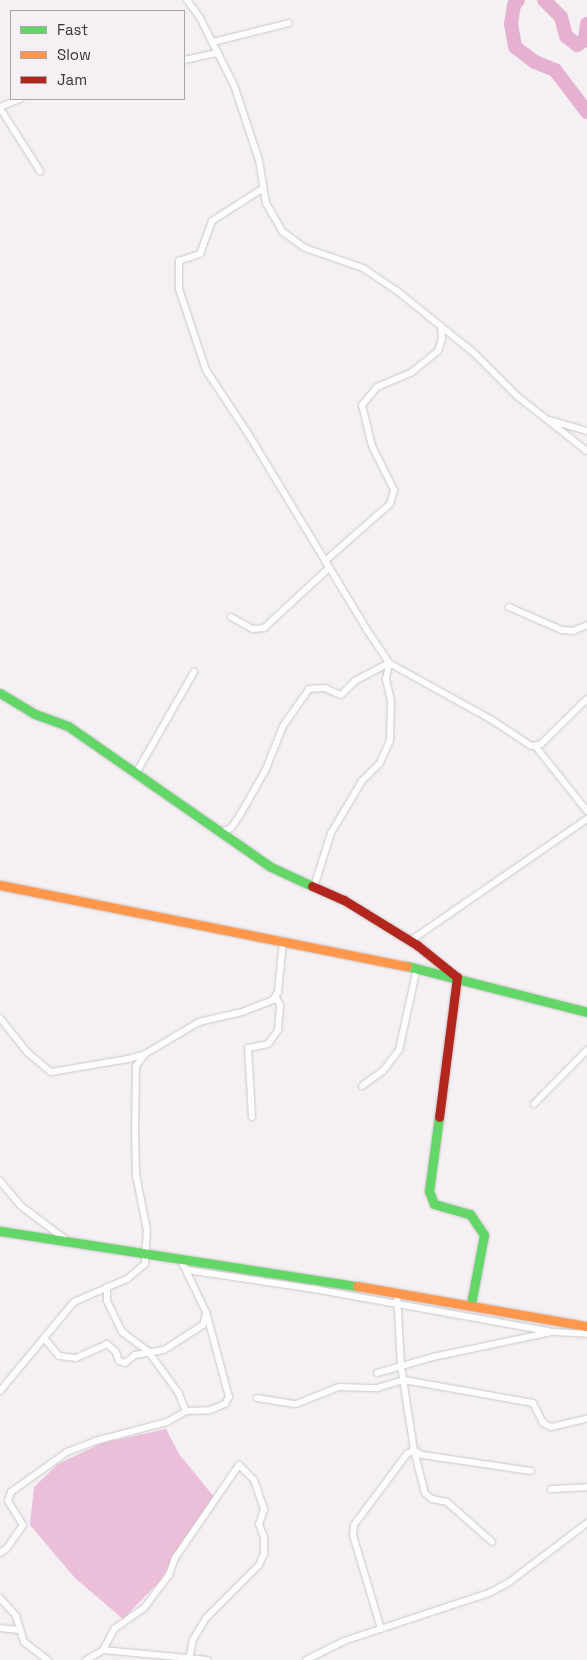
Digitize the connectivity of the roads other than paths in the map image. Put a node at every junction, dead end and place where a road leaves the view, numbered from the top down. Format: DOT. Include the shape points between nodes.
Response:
graph roads {
  1 [pos="187,0"];
  2 [pos="193,3"];
  3 [pos="289,23"];
  4 [pos="213,42"];
  5 [pos="218,53"];
  6 [pos="185,60"];
  7 [pos="18,100"];
  8 [pos="0,108"];
  9 [pos="40,171"];
  10 [pos="262,189"];
  11 [pos="441,326"];
  12 [pos="546,419"];
  13 [pos="587,431"];
  14 [pos="587,451"];
  15 [pos="325,560"];
  16 [pos="330,568"];
  17 [pos="509,607"];
  18 [pos="231,617"];
  19 [pos="587,625"];
  20 [pos="389,663"];
  21 [pos="194,672"];
  22 [pos="0,693"];
  23 [pos="587,699"];
  24 [pos="536,747"];
  25 [pos="134,775"];
  26 [pos="587,811"];
  27 [pos="587,820"];
  28 [pos="221,832"];
  29 [pos="0,885"];
  30 [pos="314,887"];
  31 [pos="410,941"];
  32 [pos="283,942"];
  33 [pos="418,968"];
  34 [pos="457,977"];
  35 [pos="276,996"];
  36 [pos="587,1012"];
  37 [pos="0,1018"];
  38 [pos="587,1050"];
  39 [pos="145,1054"];
  40 [pos="362,1086"];
  41 [pos="534,1104"];
  42 [pos="252,1117"];
  43 [pos="0,1181"];
  44 [pos="0,1230"];
  45 [pos="66,1240"];
  46 [pos="148,1253"];
  47 [pos="180,1258"];
  48 [pos="187,1270"];
  49 [pos="107,1288"];
  50 [pos="397,1292"];
  51 [pos="398,1304"];
  52 [pos="471,1304"];
  53 [pos="206,1312"];
  54 [pos="587,1326"];
  55 [pos="552,1332"];
  56 [pos="587,1334"];
  57 [pos="44,1338"];
  58 [pos="148,1351"];
  59 [pos="401,1366"];
  60 [pos="377,1373"];
  61 [pos="404,1380"];
  62 [pos="0,1391"];
  63 [pos="257,1398"];
  64 [pos="186,1412"];
  65 [pos="587,1419"];
  66 [pos="414,1450"];
  67 [pos="530,1471"];
  68 [pos="587,1487"];
  69 [pos="551,1489"];
  70 [pos="587,1523"];
  71 [pos="492,1542"];
  72 [pos="0,1553"];
  73 [pos="0,1598"];
  74 [pos="0,1628"];
  75 [pos="380,1629"];
  76 [pos="19,1630"];
  77 [pos="103,1650"];
  78 [pos="189,1659"];
  79 [pos="48,1660"];
  80 [pos="86,1660"];
  81 [pos="208,1660"];
  82 [pos="306,1660"];
  1 -- 2 [label="street"];
  2 -- 4 [label="street"];
  3 -- 4 [label="street"];
  4 -- 5 [label="street"];
  5 -- 6 [label="street"];
  5 -- 10 [label="street" via="234,86 253,142"];
  7 -- 8 [label="street"];
  8 -- 9 [label="street"];
  10 -- 11 [label="street" via="273,219 290,241 363,268"];
  10 -- 15 [label="street" via="212,221 200,254 179,261 178,280 206,370"];
  11 -- 12 [label="street"];
  11 -- 15 [label="street" via="442,339 438,351 412,372 377,387 362,406 369,438 394,490 390,504"];
  12 -- 13 [label="street"];
  12 -- 14 [label="street"];
  15 -- 16 [label="street"];
  16 -- 18 [label="street" via="264,628 253,629"];
  16 -- 20 [label="street"];
  17 -- 19 [label="street" via="562,630 573,631"];
  20 -- 24 [label="street"];
  20 -- 28 [label="street" via="355,681 341,695 325,688 309,689 283,726 266,768 240,815 231,828"];
  20 -- 30 [label="street" via="386,679 391,701 390,741 380,763 362,781 336,824"];
  21 -- 25 [label="street"];
  22 -- 25 [label="street" via="34,714 68,726"];
  23 -- 24 [label="street"];
  24 -- 26 [label="street"];
  25 -- 28 [label="street"];
  27 -- 31 [label="street"];
  28 -- 30 [label="street" via="271,867"];
  29 -- 32 [label="street"];
  30 -- 31 [label="street" via="344,900"];
  31 -- 34 [label="street"];
  32 -- 33 [label="street"];
  32 -- 35 [label="street"];
  33 -- 34 [label="street"];
  33 -- 40 [label="street" via="399,1050 383,1071"];
  34 -- 36 [label="street"];
  34 -- 52 [label="street" via="429,1191 434,1204 470,1214 484,1235"];
  35 -- 39 [label="street" via="269,1003 199,1022"];
  35 -- 42 [label="street" via="280,1005 278,1030 268,1044 248,1048"];
  37 -- 39 [label="street" via="27,1052 51,1072"];
  38 -- 41 [label="street"];
  39 -- 46 [label="street" via="136,1066 135,1131 136,1175 147,1230"];
  43 -- 45 [label="street" via="21,1206"];
  44 -- 45 [label="street"];
  45 -- 46 [label="street"];
  46 -- 47 [label="street"];
  46 -- 49 [label="street" via="140,1270"];
  47 -- 48 [label="street"];
  47 -- 50 [label="street"];
  48 -- 51 [label="street"];
  48 -- 53 [label="street"];
  49 -- 57 [label="street" via="74,1302"];
  49 -- 58 [label="street" via="107,1301 122,1332"];
  50 -- 51 [label="street"];
  50 -- 52 [label="street"];
  51 -- 55 [label="street"];
  51 -- 59 [label="street"];
  52 -- 54 [label="street"];
  53 -- 58 [label="street" via="203,1325 164,1350"];
  53 -- 64 [label="street" via="229,1397 225,1404 210,1410"];
  55 -- 56 [label="street"];
  55 -- 59 [label="street"];
  57 -- 58 [label="street" via="59,1356 76,1358 107,1344 116,1352 119,1361 125,1363"];
  57 -- 62 [label="street"];
  58 -- 64 [label="street" via="178,1392"];
  59 -- 60 [label="street"];
  59 -- 61 [label="street"];
  61 -- 63 [label="street" via="378,1388 339,1387 296,1404"];
  61 -- 65 [label="street" via="534,1403 543,1423 551,1427"];
  61 -- 66 [label="street"];
  64 -- 72 [label="street" via="167,1422 67,1452 11,1492 8,1501 23,1524"];
  66 -- 67 [label="street" via="422,1455"];
  66 -- 71 [label="street" via="425,1493 432,1499 447,1502"];
  66 -- 75 [label="street" via="354,1525 353,1535"];
  68 -- 69 [label="street"];
  70 -- 75 [label="street" via="495,1589"];
  73 -- 76 [label="street" via="16,1616"];
  74 -- 76 [label="street"];
  75 -- 82 [label="street" via="344,1641"];
  76 -- 79 [label="street" via="30,1649"];
  77 -- 78 [label="street"];
  77 -- 78 [label="street" via="114,1629 144,1608 164,1582 175,1558 239,1465 254,1480 264,1510 259,1524 264,1537 264,1554 260,1565 206,1618 192,1640"];
  77 -- 80 [label="street"];
  78 -- 81 [label="street"];
}
